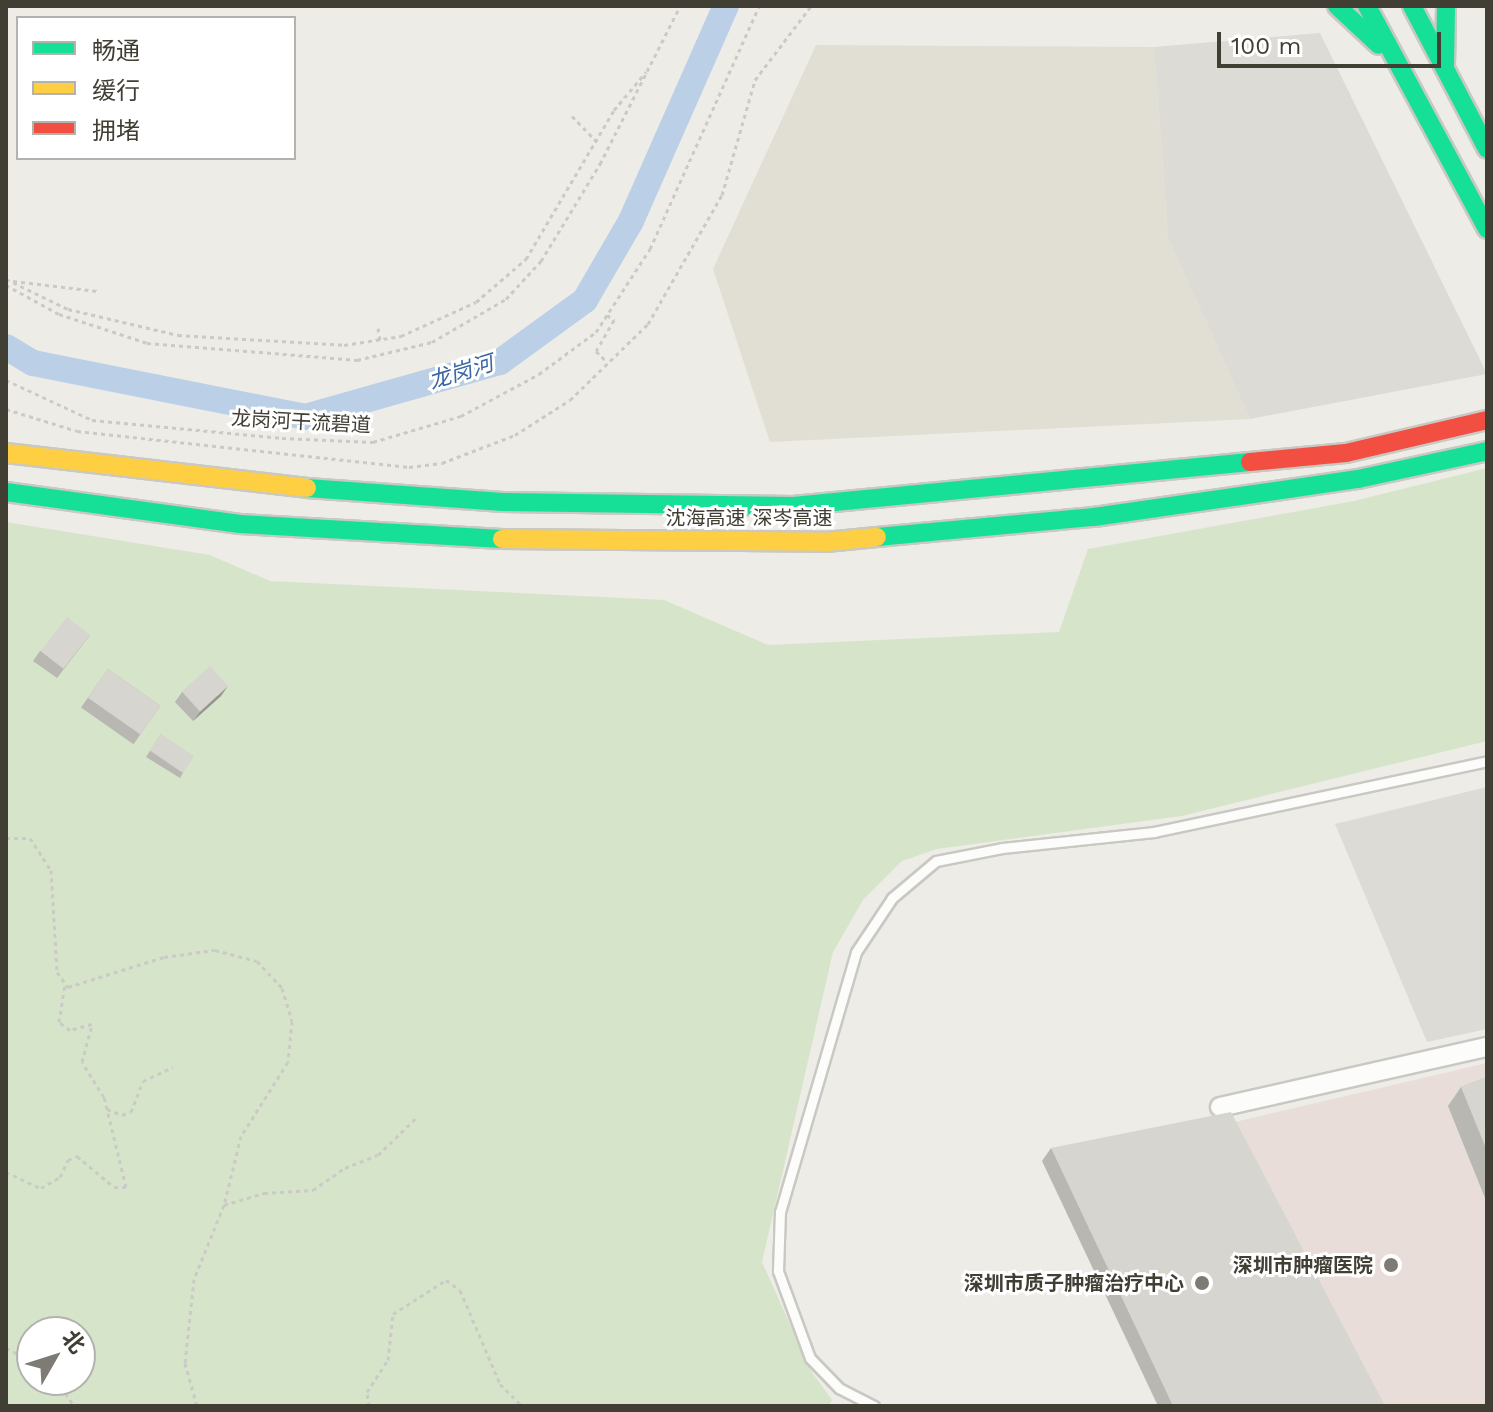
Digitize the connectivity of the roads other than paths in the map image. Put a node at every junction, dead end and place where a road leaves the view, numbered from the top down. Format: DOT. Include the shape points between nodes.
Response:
graph roads {
  1 [pos="1337,6"];
  2 [pos="1367,6"];
  3 [pos="1412,6"];
  4 [pos="1446,6"];
  5 [pos="1445,71"];
  6 [pos="1406,76"];
  7 [pos="1487,149"];
  8 [pos="1487,229"];
  9 [pos="1487,420"];
  10 [pos="1487,451"];
  11 [pos="6,453"];
  12 [pos="6,492"];
  13 [pos="1487,761"];
  14 [pos="1487,1047"];
  15 [pos="1220,1107"];
  16 [pos="874,1406"];
  1 -- 6 [label="main road"];
  2 -- 6 [label="main road"];
  3 -- 5 [label="main road"];
  4 -- 5 [label="main road"];
  5 -- 7 [label="main road"];
  6 -- 8 [label="main road"];
  9 -- 11 [label="main road, 沈海高速 深岑高速" via="1346,453 793,506 502,502 249,484"];
  10 -- 12 [label="main road, 沈海高速 深岑高速" via="1358,479 1094,517 826,542 502,539 256,525"];
  13 -- 16 [label="lane" via="1154,832 1002,848 936,861 892,898 856,952 780,1212 778,1271 810,1358 839,1388"];
  14 -- 15 [label="street"];
}
